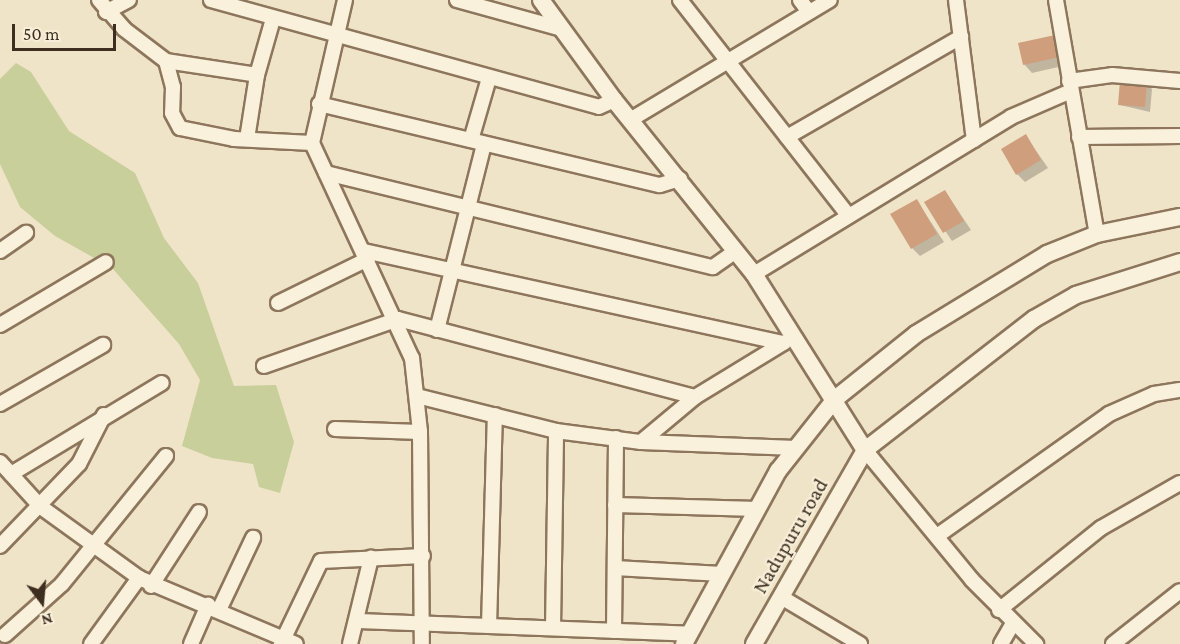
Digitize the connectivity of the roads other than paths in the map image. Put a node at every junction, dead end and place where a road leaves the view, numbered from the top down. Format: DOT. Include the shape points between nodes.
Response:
graph roads {
  1 [pos="129,0"];
  2 [pos="211,0"];
  3 [pos="345,0"];
  4 [pos="457,0"];
  5 [pos="541,0"];
  6 [pos="680,0"];
  7 [pos="800,0"];
  8 [pos="830,0"];
  9 [pos="956,0"];
  10 [pos="1056,0"];
  11 [pos="103,6"];
  12 [pos="809,12"];
  13 [pos="273,19"];
  14 [pos="562,29"];
  15 [pos="335,38"];
  16 [pos="961,38"];
  17 [pos="166,61"];
  18 [pos="729,61"];
  19 [pos="257,75"];
  20 [pos="489,78"];
  21 [pos="1180,81"];
  22 [pos="1070,86"];
  23 [pos="614,100"];
  24 [pos="319,104"];
  25 [pos="630,120"];
  26 [pos="1180,136"];
  27 [pos="787,137"];
  28 [pos="1079,137"];
  29 [pos="247,139"];
  30 [pos="974,140"];
  31 [pos="477,142"];
  32 [pos="312,143"];
  33 [pos="326,173"];
  34 [pos="680,179"];
  35 [pos="468,207"];
  36 [pos="848,215"];
  37 [pos="1180,217"];
  38 [pos="26,233"];
  39 [pos="1097,234"];
  40 [pos="0,251"];
  41 [pos="736,251"];
  42 [pos="366,255"];
  43 [pos="105,262"];
  44 [pos="1180,262"];
  45 [pos="453,271"];
  46 [pos="754,274"];
  47 [pos="278,303"];
  48 [pos="398,320"];
  49 [pos="0,325"];
  50 [pos="437,330"];
  51 [pos="789,340"];
  52 [pos="103,345"];
  53 [pos="264,366"];
  54 [pos="162,383"];
  55 [pos="1180,390"];
  56 [pos="417,396"];
  57 [pos="695,397"];
  58 [pos="835,399"];
  59 [pos="0,404"];
  60 [pos="104,415"];
  61 [pos="495,415"];
  62 [pos="335,429"];
  63 [pos="556,431"];
  64 [pos="420,432"];
  65 [pos="616,438"];
  66 [pos="641,442"];
  67 [pos="796,448"];
  68 [pos="865,450"];
  69 [pos="166,456"];
  70 [pos="0,462"];
  71 [pos="11,474"];
  72 [pos="1180,483"];
  73 [pos="615,505"];
  74 [pos="41,507"];
  75 [pos="758,509"];
  76 [pos="199,512"];
  77 [pos="937,536"];
  78 [pos="253,538"];
  79 [pos="0,546"];
  80 [pos="92,546"];
  81 [pos="423,556"];
  82 [pos="370,558"];
  83 [pos="615,568"];
  84 [pos="722,574"];
  85 [pos="145,582"];
  86 [pos="1180,591"];
  87 [pos="781,597"];
  88 [pos="213,607"];
  89 [pos="999,610"];
  90 [pos="359,621"];
  91 [pos="1013,623"];
  92 [pos="424,625"];
  93 [pos="489,626"];
  94 [pos="553,628"];
  95 [pos="614,631"];
  96 [pos="6,635"];
  97 [pos="687,639"];
  98 [pos="281,640"];
  99 [pos="91,644"];
  100 [pos="191,644"];
  101 [pos="296,644"];
  102 [pos="350,644"];
  103 [pos="422,644"];
  104 [pos="754,644"];
  105 [pos="860,644"];
  106 [pos="1001,644"];
  107 [pos="1036,644"];
  108 [pos="1113,644"];
  1 -- 11 [label="street"];
  2 -- 13 [label="street"];
  3 -- 15 [label="street"];
  4 -- 14 [label="street"];
  5 -- 14 [label="street"];
  6 -- 18 [label="street"];
  7 -- 12 [label="street"];
  8 -- 12 [label="street"];
  9 -- 16 [label="street"];
  10 -- 22 [label="street"];
  11 -- 17 [label="street"];
  12 -- 18 [label="street"];
  13 -- 15 [label="street"];
  13 -- 19 [label="street"];
  14 -- 23 [label="street"];
  15 -- 20 [label="street"];
  15 -- 24 [label="street"];
  16 -- 27 [label="street"];
  16 -- 30 [label="street"];
  17 -- 19 [label="street"];
  17 -- 29 [label="street" via="173,87 172,113 180,128"];
  18 -- 25 [label="street"];
  18 -- 27 [label="street"];
  19 -- 29 [label="street"];
  20 -- 23 [label="street" via="599,107"];
  20 -- 31 [label="street"];
  21 -- 22 [label="street" via="1112,75"];
  22 -- 28 [label="street"];
  22 -- 30 [label="street"];
  23 -- 25 [label="street"];
  24 -- 31 [label="street"];
  24 -- 32 [label="street"];
  25 -- 34 [label="street"];
  26 -- 28 [label="street"];
  27 -- 36 [label="street"];
  28 -- 39 [label="street"];
  29 -- 32 [label="street"];
  30 -- 36 [label="street"];
  31 -- 34 [label="street" via="660,185"];
  31 -- 35 [label="street"];
  32 -- 33 [label="street"];
  33 -- 35 [label="street"];
  33 -- 42 [label="street"];
  34 -- 41 [label="street"];
  35 -- 41 [label="street" via="713,267"];
  35 -- 45 [label="street"];
  36 -- 46 [label="street"];
  37 -- 39 [label="street"];
  38 -- 40 [label="street"];
  39 -- 58 [label="street" via="1047,254 969,298"];
  41 -- 46 [label="street"];
  42 -- 45 [label="street"];
  42 -- 47 [label="street"];
  42 -- 48 [label="street"];
  43 -- 49 [label="street"];
  44 -- 68 [label="street" via="1076,295 1034,319"];
  45 -- 50 [label="street"];
  45 -- 51 [label="street"];
  46 -- 51 [label="street"];
  48 -- 50 [label="street"];
  48 -- 53 [label="street"];
  48 -- 56 [label="street" via="412,358"];
  50 -- 57 [label="street"];
  51 -- 57 [label="street"];
  51 -- 58 [label="street"];
  52 -- 59 [label="street"];
  54 -- 60 [label="street"];
  55 -- 77 [label="street" via="1154,394 1109,414"];
  56 -- 61 [label="street"];
  56 -- 64 [label="street"];
  57 -- 66 [label="street"];
  58 -- 67 [label="street"];
  58 -- 68 [label="street"];
  60 -- 71 [label="street"];
  60 -- 74 [label="street" via="92,446"];
  61 -- 63 [label="street"];
  61 -- 93 [label="street"];
  62 -- 64 [label="street"];
  63 -- 65 [label="street"];
  63 -- 94 [label="street"];
  64 -- 81 [label="street"];
  65 -- 66 [label="street"];
  65 -- 73 [label="street"];
  66 -- 67 [label="street"];
  67 -- 75 [label="street"];
  68 -- 77 [label="street"];
  68 -- 87 [label="street, Nadupuru road"];
  69 -- 80 [label="street"];
  70 -- 71 [label="street"];
  71 -- 74 [label="street"];
  72 -- 89 [label="street" via="1101,528"];
  73 -- 75 [label="street"];
  73 -- 83 [label="street"];
  74 -- 79 [label="street"];
  74 -- 80 [label="street"];
  75 -- 84 [label="street"];
  76 -- 85 [label="street"];
  77 -- 89 [label="street"];
  78 -- 88 [label="street"];
  80 -- 85 [label="street"];
  80 -- 96 [label="street" via="62,584"];
  81 -- 82 [label="street"];
  81 -- 92 [label="street"];
  82 -- 90 [label="street"];
  82 -- 98 [label="street" via="321,561"];
  83 -- 84 [label="street"];
  83 -- 95 [label="street"];
  84 -- 97 [label="street"];
  85 -- 88 [label="street"];
  85 -- 99 [label="street"];
  86 -- 108 [label="street"];
  87 -- 104 [label="street, Nadupuru road"];
  87 -- 105 [label="street"];
  88 -- 98 [label="street"];
  88 -- 100 [label="street"];
  89 -- 91 [label="street"];
  90 -- 92 [label="street"];
  90 -- 102 [label="street"];
  91 -- 106 [label="street"];
  91 -- 107 [label="street"];
  92 -- 93 [label="street"];
  92 -- 103 [label="street"];
  93 -- 94 [label="street"];
  94 -- 95 [label="street"];
  95 -- 97 [label="street"];
  98 -- 101 [label="street"];
}
